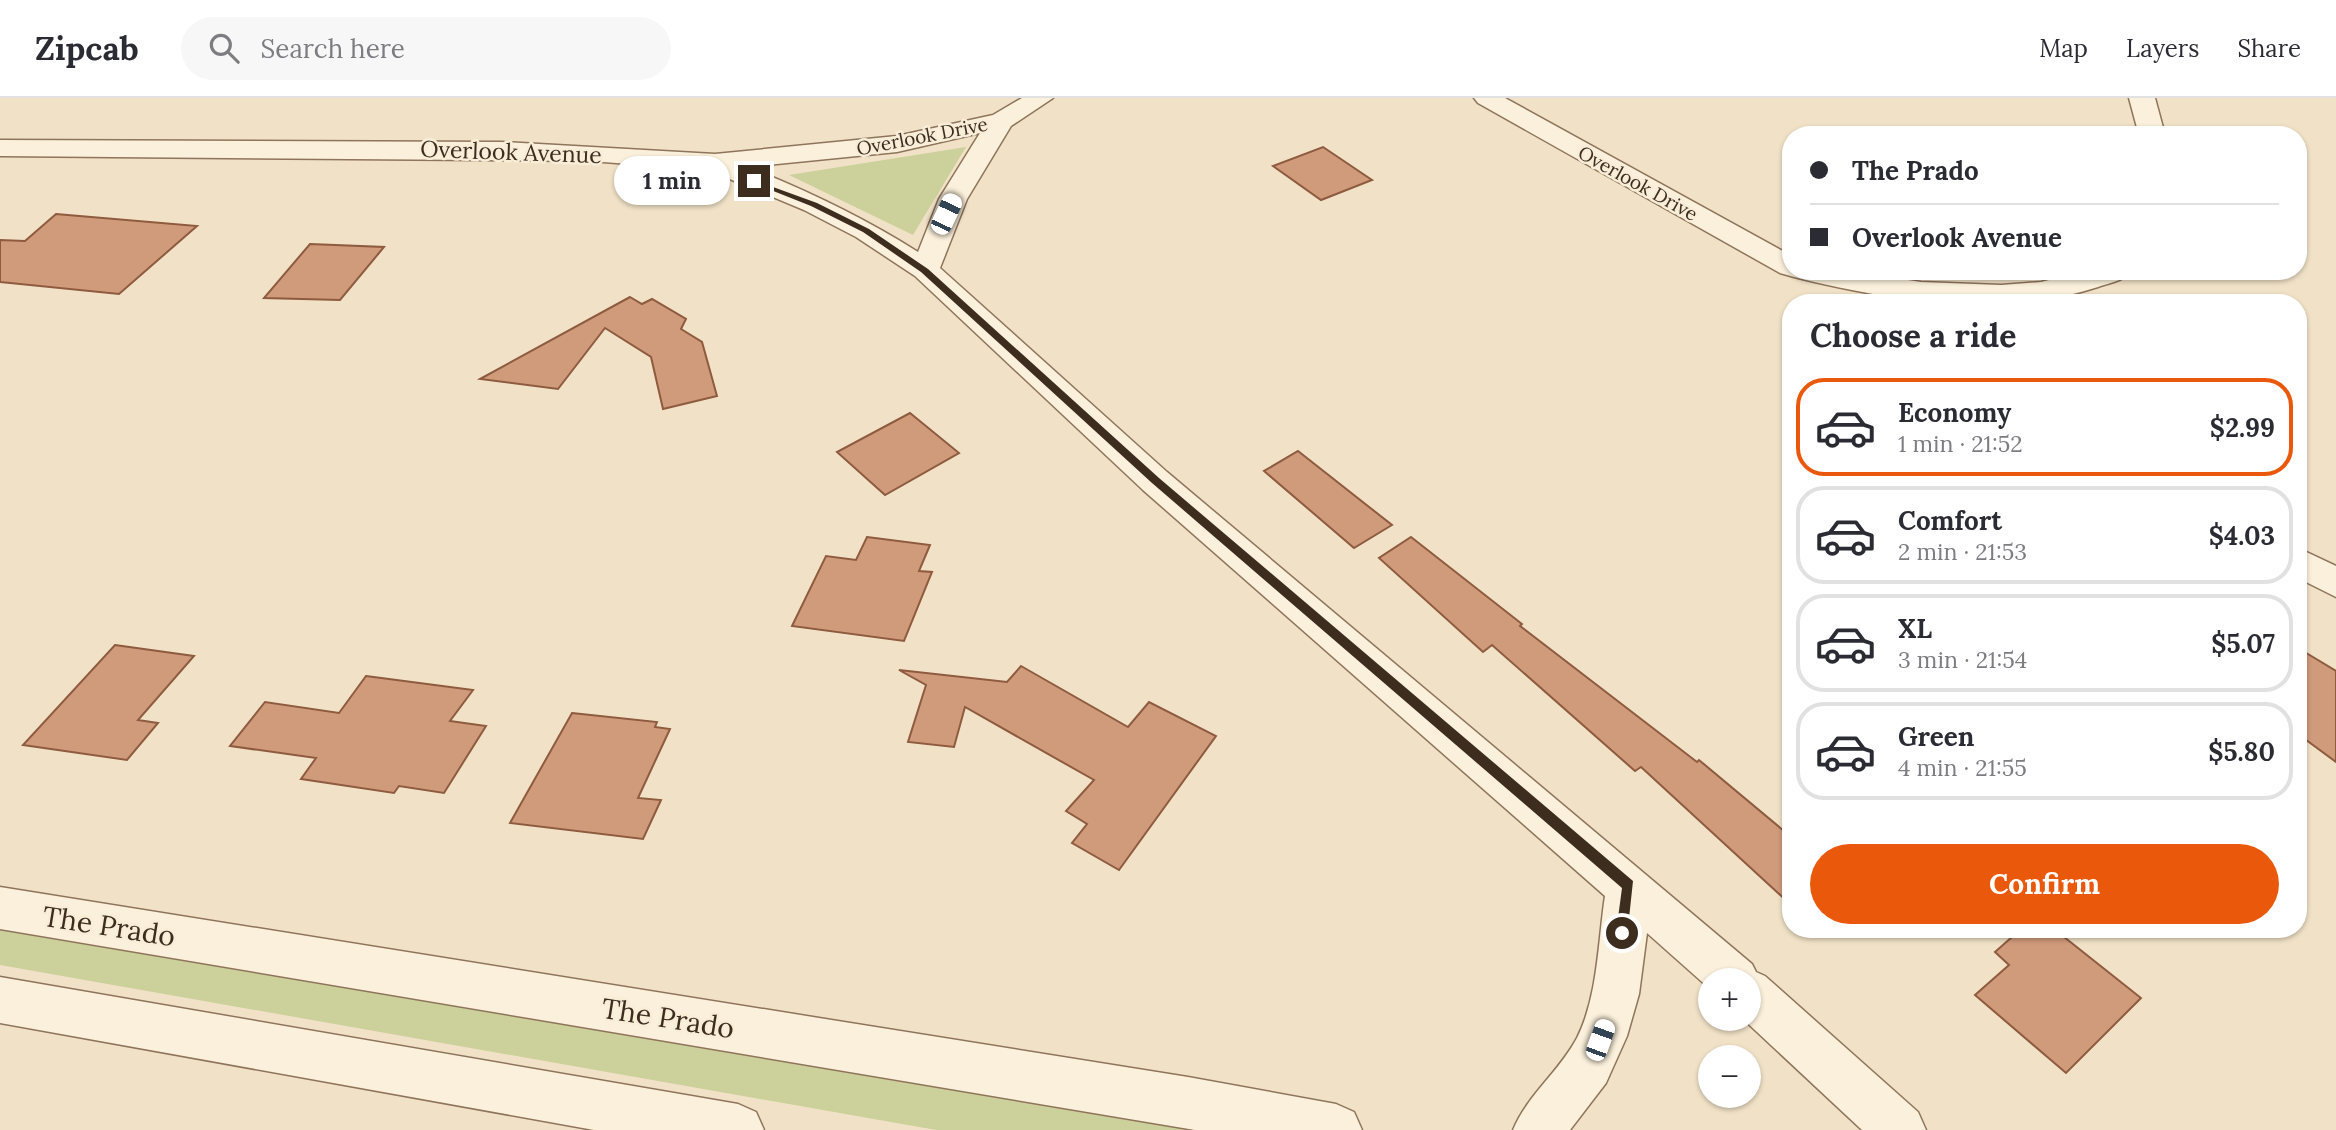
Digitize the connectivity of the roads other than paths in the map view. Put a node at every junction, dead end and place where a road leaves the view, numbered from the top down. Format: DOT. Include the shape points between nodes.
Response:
graph roads {
  1 [pos="1040,98"];
  2 [pos="1487,98"];
  3 [pos="2143,98"];
  4 [pos="1001,121"];
  5 [pos="2150,126"];
  6 [pos="0,148"];
  7 [pos="713,162"];
  8 [pos="1782,263"];
  9 [pos="925,270"];
  10 [pos="1812,280"];
  11 [pos="1850,280"];
  12 [pos="2090,280"];
  13 [pos="1834,294"];
  14 [pos="1921,294"];
  15 [pos="2002,294"];
  16 [pos="2307,566"];
  17 [pos="2336,583"];
  18 [pos="1629,886"];
  19 [pos="0,908"];
  20 [pos="1721,968"];
  21 [pos="0,1000"];
  22 [pos="1761,1004"];
  23 [pos="738,1130"];
  24 [pos="1336,1130"];
  25 [pos="1539,1130"];
  26 [pos="1900,1130"];
  1 -- 4 [label="street, Overlook Drive"];
  2 -- 8 [label="street, Overlook Drive"];
  3 -- 5 [label="street"];
  4 -- 7 [label="street, Overlook Drive" via="871,148"];
  4 -- 9 [label="street" via="953,199"];
  6 -- 7 [label="street, Overlook Avenue" via="502,150"];
  7 -- 9 [label="street, Overlook Avenue" via="814,204"];
  9 -- 18 [label="street, Overlook Avenue" via="1155,481"];
  10 -- 13 [label="street"];
  11 -- 14 [label="street"];
  12 -- 15 [label="street"];
  16 -- 17 [label="street"];
  18 -- 20 [label="street, Overlook Avenue"];
  18 -- 25 [label="street" via="1613,1004 1593,1057"];
  19 -- 24 [label="street, The Prado"];
  21 -- 23 [label="street"];
  22 -- 26 [label="street"];
}
